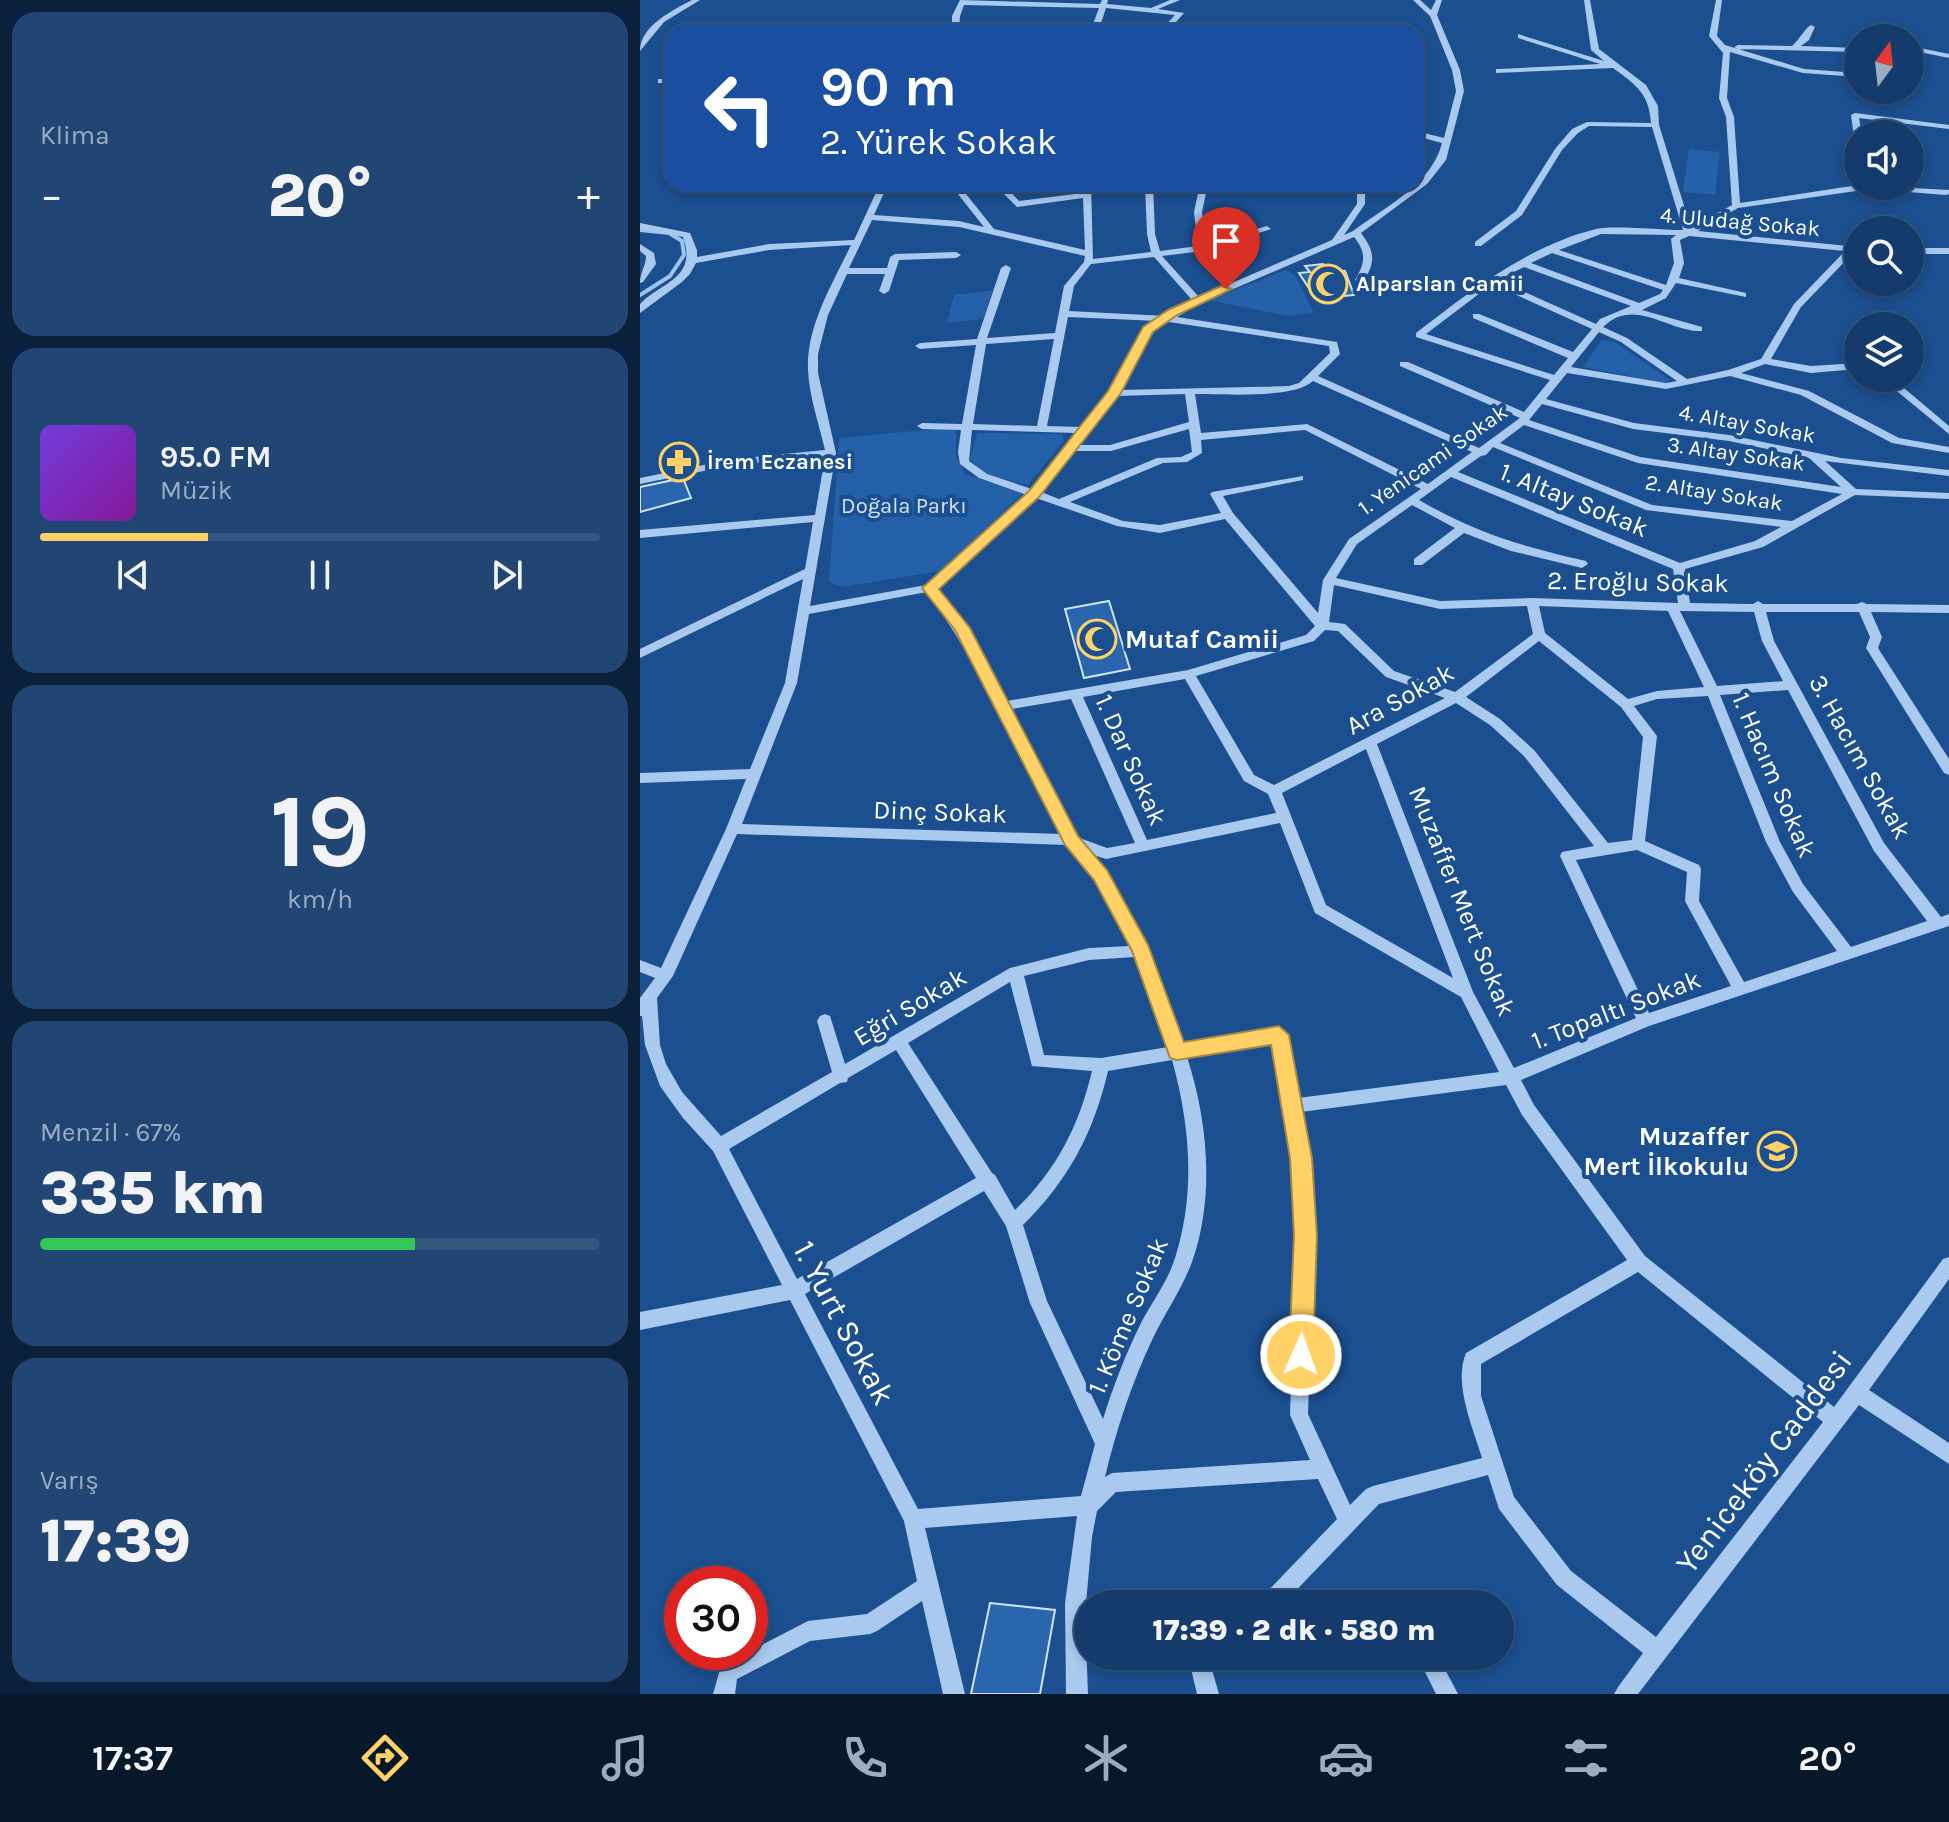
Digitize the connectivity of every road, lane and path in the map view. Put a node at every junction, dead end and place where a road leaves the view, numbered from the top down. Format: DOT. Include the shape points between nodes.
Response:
graph roads {
  1 [pos="697,0"];
  2 [pos="1177,0"];
  3 [pos="1416,0"];
  4 [pos="1439,0"];
  5 [pos="1587,0"];
  6 [pos="1719,0"];
  7 [pos="962,2"];
  8 [pos="1105,3"];
  9 [pos="1147,11"];
  10 [pos="1433,15"];
  11 [pos="956,24"];
  12 [pos="1097,24"];
  13 [pos="1170,24"];
  14 [pos="1811,27"];
  15 [pos="1521,36"];
  16 [pos="1722,47"];
  17 [pos="640,49"];
  18 [pos="1792,50"];
  19 [pos="1844,50"];
  20 [pos="1924,51"];
  21 [pos="1949,56"];
  22 [pos="1612,66"];
  23 [pos="1499,71"];
  24 [pos="1844,74"];
  25 [pos="1856,120"];
  26 [pos="1894,120"];
  27 [pos="1924,124"];
  28 [pos="1655,125"];
  29 [pos="1949,127"];
  30 [pos="1424,135"];
  31 [pos="1447,142"];
  32 [pos="1424,182"];
  33 [pos="1844,190"];
  34 [pos="1924,190"];
  35 [pos="880,192"];
  36 [pos="960,192"];
  37 [pos="1006,192"];
  38 [pos="1074,192"];
  39 [pos="1088,192"];
  40 [pos="1152,192"];
  41 [pos="1202,192"];
  42 [pos="1361,192"];
  43 [pos="1411,192"];
  44 [pos="1946,192"];
  45 [pos="1736,206"];
  46 [pos="869,217"];
  47 [pos="640,226"];
  48 [pos="990,229"];
  49 [pos="1267,229"];
  50 [pos="1356,233"];
  51 [pos="1688,233"];
  52 [pos="857,242"];
  53 [pos="1334,243"];
  54 [pos="1478,244"];
  55 [pos="640,247"];
  56 [pos="1203,248"];
  57 [pos="1844,249"];
  58 [pos="1551,250"];
  59 [pos="1924,251"];
  60 [pos="1949,251"];
  61 [pos="1156,254"];
  62 [pos="956,255"];
  63 [pos="1089,258"];
  64 [pos="692,261"];
  65 [pos="1844,261"];
  66 [pos="1524,264"];
  67 [pos="1006,268"];
  68 [pos="844,271"];
  69 [pos="891,271"];
  70 [pos="640,280"];
  71 [pos="1491,280"];
  72 [pos="1672,285"];
  73 [pos="1368,286"];
  74 [pos="884,291"];
  75 [pos="1743,295"];
  76 [pos="1198,301"];
  77 [pos="1637,308"];
  78 [pos="640,310"];
  79 [pos="1064,314"];
  80 [pos="1476,316"];
  81 [pos="1163,318"];
  82 [pos="1596,328"];
  83 [pos="1699,329"];
  84 [pos="1059,336"];
  85 [pos="981,342"];
  86 [pos="920,346"];
  87 [pos="1573,356"];
  88 [pos="1765,361"];
  89 [pos="1404,364"];
  90 [pos="1563,369"];
  91 [pos="1844,369"];
  92 [pos="1730,373"];
  93 [pos="1312,377"];
  94 [pos="1556,379"];
  95 [pos="1685,382"];
  96 [pos="1190,392"];
  97 [pos="1903,392"];
  98 [pos="1114,393"];
  99 [pos="1540,400"];
  100 [pos="1525,419"];
  101 [pos="968,425"];
  102 [pos="922,426"];
  103 [pos="1042,427"];
  104 [pos="1087,430"];
  105 [pos="1195,430"];
  106 [pos="1949,431"];
  107 [pos="1494,444"];
  108 [pos="1072,448"];
  109 [pos="1949,450"];
  110 [pos="831,453"];
  111 [pos="1482,453"];
  112 [pos="1812,455"];
  113 [pos="1949,473"];
  114 [pos="1452,474"];
  115 [pos="1299,478"];
  116 [pos="640,481"];
  117 [pos="1430,489"];
  118 [pos="1853,492"];
  119 [pos="1034,494"];
  120 [pos="1949,496"];
  121 [pos="1413,501"];
  122 [pos="1059,503"];
  123 [pos="1228,515"];
  124 [pos="820,518"];
  125 [pos="1795,525"];
  126 [pos="1460,530"];
  127 [pos="640,534"];
  128 [pos="1418,562"];
  129 [pos="1582,564"];
  130 [pos="1679,567"];
  131 [pos="812,570"];
  132 [pos="1329,580"];
  133 [pos="930,588"];
  134 [pos="1532,602"];
  135 [pos="1758,605"];
  136 [pos="1862,606"];
  137 [pos="1678,607"];
  138 [pos="1949,609"];
  139 [pos="804,611"];
  140 [pos="1322,626"];
  141 [pos="1539,635"];
  142 [pos="640,653"];
  143 [pos="1188,674"];
  144 [pos="1793,685"];
  145 [pos="1713,692"];
  146 [pos="1075,694"];
  147 [pos="1457,697"];
  148 [pos="1626,704"];
  149 [pos="1004,706"];
  150 [pos="1371,744"];
  151 [pos="1949,770"];
  152 [pos="754,774"];
  153 [pos="640,778"];
  154 [pos="1274,791"];
  155 [pos="1283,817"];
  156 [pos="733,829"];
  157 [pos="1071,840"];
  158 [pos="1638,844"];
  159 [pos="1143,846"];
  160 [pos="1605,849"];
  161 [pos="1943,921"];
  162 [pos="1141,951"];
  163 [pos="1847,953"];
  164 [pos="640,966"];
  165 [pos="1015,972"];
  166 [pos="665,976"];
  167 [pos="1740,988"];
  168 [pos="1466,993"];
  169 [pos="645,1004"];
  170 [pos="825,1021"];
  171 [pos="1645,1021"];
  172 [pos="899,1042"];
  173 [pos="1177,1051"];
  174 [pos="1101,1065"];
  175 [pos="841,1077"];
  176 [pos="1511,1077"];
  177 [pos="1291,1106"];
  178 [pos="719,1146"];
  179 [pos="989,1180"];
  180 [pos="1014,1223"];
  181 [pos="1639,1262"];
  182 [pos="1949,1265"];
  183 [pos="793,1291"];
  184 [pos="640,1321"];
  185 [pos="1856,1392"];
  186 [pos="1836,1420"];
  187 [pos="1104,1443"];
  188 [pos="1949,1454"];
  189 [pos="1494,1464"];
  190 [pos="1323,1469"];
  191 [pos="1089,1505"];
  192 [pos="913,1519"];
  193 [pos="1348,1522"];
  194 [pos="930,1584"];
  195 [pos="1282,1590"];
  196 [pos="1657,1651"];
  197 [pos="1202,1670"];
  198 [pos="1434,1670"];
  199 [pos="724,1694"];
  200 [pos="954,1694"];
  201 [pos="1077,1694"];
  202 [pos="1208,1694"];
  203 [pos="1447,1694"];
  204 [pos="1625,1694"];
  1 -- 17 [label="street" via="661,20"];
  2 -- 9 [label="street"];
  3 -- 10 [label="street"];
  4 -- 10 [label="street"];
  5 -- 22 [label="street" via="1595,50"];
  6 -- 16 [label="street" via="1713,36"];
  7 -- 8 [label="street"];
  7 -- 11 [label="street"];
  8 -- 9 [label="street"];
  8 -- 12 [label="street"];
  9 -- 13 [label="street" via="1180,13"];
  10 -- 31 [label="street" via="1460,91"];
  14 -- 18 [label="street"];
  15 -- 22 [label="street"];
  16 -- 18 [label="street"];
  16 -- 24 [label="street" via="1803,71"];
  16 -- 45 [label="street" via="1727,53 1723,98 1730,117"];
  18 -- 19 [label="street"];
  20 -- 21 [label="street"];
  22 -- 23 [label="street"];
  22 -- 28 [label="street" via="1643,87 1654,106"];
  25 -- 26 [label="street" via="1855,115"];
  27 -- 29 [label="street"];
  28 -- 51 [label="street"];
  28 -- 54 [label="street" via="1587,124 1559,149 1519,213"];
  30 -- 31 [label="street"];
  31 -- 32 [label="street" via="1442,160"];
  33 -- 45 [label="street"];
  34 -- 44 [label="street"];
  35 -- 46 [label="street"];
  36 -- 48 [label="street"];
  37 -- 38 [label="street" via="1017,204"];
  39 -- 63 [label="street"];
  40 -- 61 [label="street"];
  41 -- 56 [label="street" via="1198,212"];
  42 -- 53 [label="street" via="1361,204"];
  43 -- 50 [label="street"];
  45 -- 51 [label="street"];
  46 -- 48 [label="street"];
  46 -- 52 [label="street"];
  47 -- 64 [label="street" via="687,235"];
  48 -- 63 [label="street"];
  49 -- 56 [label="street"];
  50 -- 53 [label="street"];
  50 -- 73 [label="street" via="1370,250 1371,263 1360,280"];
  51 -- 57 [label="street, 4. Uludağ Sokak"];
  51 -- 58 [label="street, 4. Uludağ Sokak" via="1619,231 1584,236"];
  51 -- 72 [label="street" via="1675,239 1679,263"];
  52 -- 64 [label="street" via="769,247"];
  52 -- 68 [label="street"];
  53 -- 76 [label="street"];
  55 -- 70 [label="street" via="651,255"];
  56 -- 61 [label="street"];
  58 -- 66 [label="street, 4. Uludağ Sokak"];
  58 -- 72 [label="street"];
  59 -- 60 [label="street"];
  61 -- 63 [label="street"];
  61 -- 76 [label="street"];
  62 -- 69 [label="street" via="895,257"];
  63 -- 79 [label="street" via="1069,286"];
  64 -- 78 [label="street" via="677,283"];
  65 -- 88 [label="street" via="1797,306"];
  66 -- 71 [label="street, 4. Uludağ Sokak"];
  66 -- 77 [label="street"];
  67 -- 85 [label="street"];
  68 -- 69 [label="street"];
  68 -- 110 [label="street" via="823,315 813,354"];
  69 -- 74 [label="street"];
  71 -- 82 [label="street"];
  71 -- 94 [label="street, 4. Uludağ Sokak" via="1419,335"];
  72 -- 75 [label="street"];
  72 -- 77 [label="street, 1. Yenicami Sokak"];
  76 -- 81 [label="street"];
  77 -- 82 [label="street, 1. Yenicami Sokak"];
  77 -- 83 [label="street"];
  79 -- 81 [label="street"];
  79 -- 84 [label="street"];
  80 -- 87 [label="street"];
  81 -- 93 [label="street" via="1334,344 1335,354"];
  81 -- 98 [label="street" via="1137,345"];
  82 -- 87 [label="street, 1. Yenicami Sokak"];
  82 -- 95 [label="street" via="1624,340"];
  84 -- 85 [label="street"];
  84 -- 103 [label="street"];
  85 -- 86 [label="street"];
  85 -- 101 [label="street"];
  87 -- 90 [label="street, 1. Yenicami Sokak"];
  88 -- 91 [label="street" via="1797,370"];
  88 -- 92 [label="street"];
  89 -- 100 [label="street, 3. Altay Sokak"];
  90 -- 94 [label="street, 1. Yenicami Sokak"];
  90 -- 95 [label="street" via="1666,386"];
  92 -- 95 [label="street"];
  92 -- 109 [label="street" via="1805,393 1896,441"];
  93 -- 96 [label="street" via="1290,389"];
  93 -- 111 [label="street"];
  94 -- 99 [label="street, 1. Yenicami Sokak"];
  96 -- 98 [label="street"];
  96 -- 105 [label="street"];
  97 -- 106 [label="street"];
  98 -- 104 [label="street"];
  99 -- 100 [label="street, 1. Yenicami Sokak"];
  99 -- 112 [label="street, 4. Altay Sokak" via="1633,426"];
  100 -- 107 [label="street, 1. Yenicami Sokak"];
  100 -- 118 [label="street, 3. Altay Sokak" via="1638,460"];
  101 -- 102 [label="street"];
  101 -- 103 [label="street"];
  101 -- 119 [label="street" via="964,462 983,476"];
  103 -- 104 [label="street"];
  104 -- 108 [label="street"];
  105 -- 108 [label="street" via="1111,448"];
  105 -- 117 [label="street" via="1307,427"];
  105 -- 122 [label="street" via="1197,453 1183,460 1161,460"];
  107 -- 111 [label="street, 1. Yenicami Sokak"];
  107 -- 125 [label="street, 2. Altay Sokak" via="1650,508"];
  108 -- 119 [label="street"];
  110 -- 116 [label="street" via="733,462"];
  110 -- 124 [label="street"];
  111 -- 114 [label="street, 1. Yenicami Sokak"];
  112 -- 113 [label="street, 4. Altay Sokak"];
  112 -- 118 [label="street"];
  114 -- 117 [label="street, 1. Yenicami Sokak"];
  114 -- 130 [label="street, 1. Altay Sokak"];
  115 -- 123 [label="street" via="1216,494"];
  117 -- 121 [label="street, 1. Yenicami Sokak"];
  118 -- 120 [label="street, 3. Altay Sokak"];
  118 -- 125 [label="street"];
  119 -- 122 [label="street"];
  119 -- 133 [label="street"];
  121 -- 126 [label="street"];
  121 -- 132 [label="street, 1. Yenicami Sokak" via="1353,542"];
  122 -- 123 [label="street" via="1121,524 1160,529"];
  123 -- 140 [label="street"];
  124 -- 127 [label="street"];
  124 -- 131 [label="street"];
  125 -- 130 [label="street" via="1759,544"];
  126 -- 128 [label="street"];
  126 -- 129 [label="street"];
  130 -- 137 [label="street, 1. Hacım Sokak"];
  131 -- 139 [label="street"];
  131 -- 142 [label="street"];
  132 -- 134 [label="street, 2. Eroğlu Sokak" via="1440,605"];
  132 -- 140 [label="street, 1. Yenicami Sokak"];
  133 -- 139 [label="street"];
  133 -- 149 [label="street, 1. Köme Sokak" via="962,628"];
  134 -- 137 [label="street, 2. Eroğlu Sokak"];
  134 -- 141 [label="street"];
  135 -- 136 [label="street, 2. Eroğlu Sokak"];
  135 -- 137 [label="street, 2. Eroğlu Sokak"];
  135 -- 144 [label="street, 3. Hacım Sokak" via="1768,641"];
  136 -- 138 [label="street, 2. Eroğlu Sokak"];
  136 -- 151 [label="street" via="1876,637 1872,648"];
  137 -- 145 [label="street, 1. Hacım Sokak"];
  139 -- 152 [label="street" via="791,683"];
  140 -- 143 [label="street" via="1310,638"];
  140 -- 147 [label="street" via="1341,627 1390,674"];
  141 -- 147 [label="street, Ara Sokak"];
  141 -- 148 [label="street"];
  143 -- 146 [label="street"];
  143 -- 154 [label="street" via="1249,778"];
  144 -- 145 [label="street"];
  144 -- 161 [label="street, 3. Hacım Sokak" via="1879,847"];
  145 -- 148 [label="street" via="1657,695"];
  145 -- 163 [label="street, 1. Hacım Sokak" via="1773,842 1798,888"];
  146 -- 149 [label="street"];
  146 -- 159 [label="street, 1. Dar Sokak"];
  147 -- 150 [label="street, Ara Sokak"];
  147 -- 160 [label="street" via="1529,753"];
  148 -- 158 [label="street" via="1650,736"];
  149 -- 157 [label="street, 1. Köme Sokak"];
  150 -- 154 [label="street, Ara Sokak"];
  150 -- 168 [label="street, Muzaffer Mert Sokak"];
  152 -- 153 [label="street"];
  152 -- 156 [label="street"];
  154 -- 155 [label="street"];
  155 -- 159 [label="street, Dinç Sokak"];
  155 -- 168 [label="street" via="1320,909"];
  156 -- 157 [label="street, Dinç Sokak"];
  156 -- 166 [label="street"];
  157 -- 159 [label="street, Dinç Sokak" via="1106,854"];
  157 -- 162 [label="street, 1. Köme Sokak" via="1100,875"];
  158 -- 160 [label="street"];
  158 -- 167 [label="street" via="1694,869 1692,901"];
  160 -- 171 [label="street" via="1567,856"];
  161 -- 163 [label="street, 1. Topaltı Sokak"];
  162 -- 165 [label="street, Eğri Sokak" via="1089,954"];
  162 -- 173 [label="street, 1. Köme Sokak"];
  163 -- 167 [label="street, 1. Topaltı Sokak"];
  164 -- 166 [label="street"];
  165 -- 172 [label="street, Eğri Sokak"];
  165 -- 174 [label="street" via="1038,1061"];
  166 -- 169 [label="street"];
  167 -- 171 [label="street, 1. Topaltı Sokak"];
  168 -- 176 [label="street, Muzaffer Mert Sokak"];
  169 -- 178 [label="street, 1. Yurt Sokak" via="648,1034 662,1075 681,1106"];
  170 -- 175 [label="street"];
  171 -- 176 [label="street, 1. Topaltı Sokak"];
  172 -- 175 [label="street, Eğri Sokak"];
  172 -- 179 [label="street"];
  173 -- 174 [label="street"];
  173 -- 177 [label="street" via="1279,1035"];
  173 -- 187 [label="street, 1. Köme Sokak" via="1193,1110 1194,1217 1184,1260 1140,1344"];
  174 -- 180 [label="street" via="1095,1097 1068,1162 1045,1195"];
  175 -- 178 [label="street, Eğri Sokak"];
  176 -- 177 [label="street, 1. Topaltı Sokak"];
  176 -- 181 [label="street, Muzaffer Mert Sokak" via="1528,1110"];
  177 -- 190 [label="street" via="1301,1158 1305,1235 1299,1415"];
  178 -- 183 [label="street, 1. Yurt Sokak"];
  179 -- 180 [label="street"];
  179 -- 183 [label="street"];
  180 -- 187 [label="street" via="1039,1303"];
  181 -- 186 [label="street, Muzaffer Mert Sokak"];
  181 -- 189 [label="street" via="1472,1359 1472,1396"];
  182 -- 185 [label="street, Yeniceköy Caddesi"];
  183 -- 184 [label="street"];
  183 -- 192 [label="street, 1. Yurt Sokak"];
  185 -- 186 [label="street, Yeniceköy Caddesi"];
  185 -- 188 [label="street"];
  186 -- 196 [label="street, Yeniceköy Caddesi"];
  187 -- 191 [label="street, 1. Köme Sokak"];
  189 -- 193 [label="street" via="1373,1496"];
  189 -- 196 [label="street" via="1506,1502 1564,1578"];
  190 -- 191 [label="street" via="1112,1483"];
  190 -- 193 [label="street"];
  191 -- 192 [label="street"];
  191 -- 201 [label="street, 1. Köme Sokak" via="1075,1603"];
  192 -- 194 [label="street, 1. Yurt Sokak"];
  193 -- 195 [label="street"];
  194 -- 199 [label="street" via="870,1624 808,1631 728,1673"];
  194 -- 200 [label="street, 1. Yurt Sokak"];
  196 -- 204 [label="street, Yeniceköy Caddesi"];
  197 -- 202 [label="street"];
  198 -- 203 [label="street"];
}
